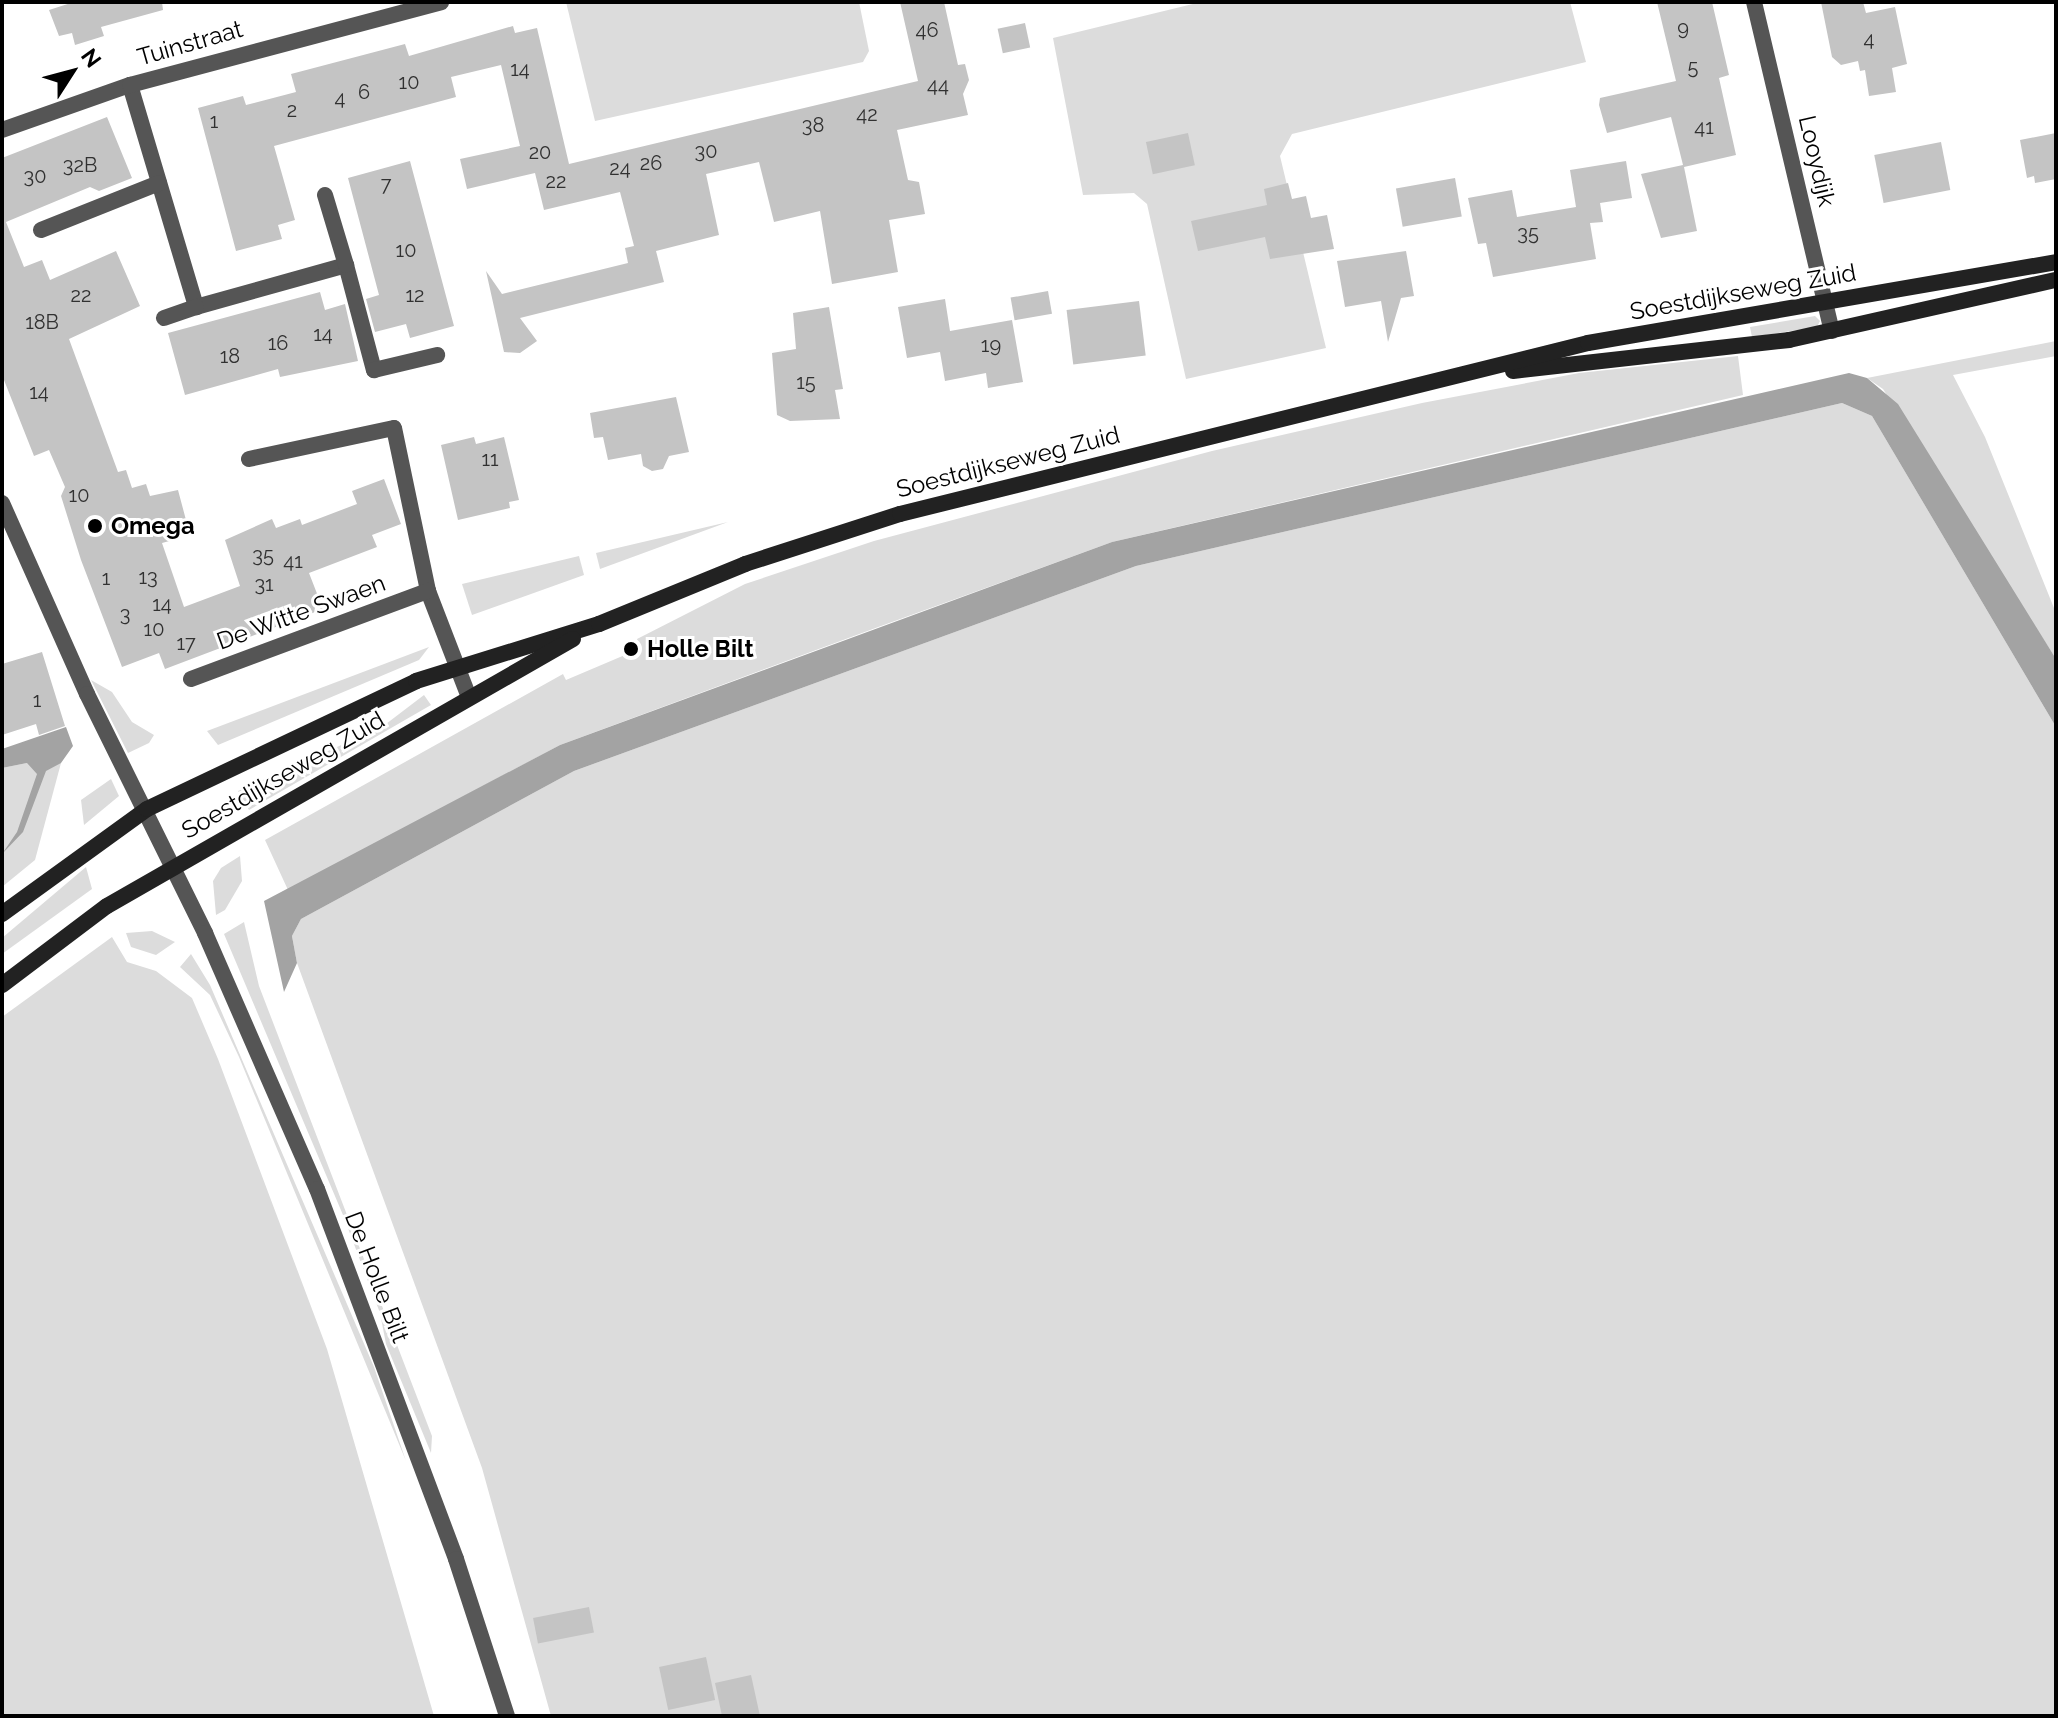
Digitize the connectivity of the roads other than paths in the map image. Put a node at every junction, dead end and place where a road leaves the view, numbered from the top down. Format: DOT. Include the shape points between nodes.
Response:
graph roads {
  1 [pos="441,2"];
  2 [pos="1754,2"];
  3 [pos="130,85"];
  4 [pos="2,130"];
  5 [pos="159,183"];
  6 [pos="325,195"];
  7 [pos="41,230"];
  8 [pos="2056,262"];
  9 [pos="346,265"];
  10 [pos="2056,280"];
  11 [pos="1826,304"];
  12 [pos="196,307"];
  13 [pos="164,318"];
  14 [pos="1832,331"];
  15 [pos="437,355"];
  16 [pos="1440,381"];
  17 [pos="249,459"];
  18 [pos="2,503"];
  19 [pos="428,591"];
  20 [pos="599,624"];
  21 [pos="455,665"];
  22 [pos="191,679"];
  23 [pos="469,697"];
  24 [pos="147,809"];
  25 [pos="173,867"];
  26 [pos="2,914"];
  27 [pos="2,985"];
  28 [pos="507,1716"];
  1 -- 3 [label="street, Tuinstraat"];
  2 -- 11 [label="street, Looydijk"];
  3 -- 4 [label="street, Tuinstraat"];
  3 -- 5 [label="street"];
  5 -- 7 [label="street"];
  5 -- 12 [label="street"];
  6 -- 9 [label="street"];
  8 -- 11 [label="main road, Soestdijkseweg Zuid"];
  9 -- 12 [label="street"];
  9 -- 15 [label="street" via="374,370"];
  10 -- 14 [label="main road, Soestdijkseweg Zuid"];
  11 -- 14 [label="street, Looydijk"];
  11 -- 16 [label="main road, Soestdijkseweg Zuid" via="1588,343"];
  12 -- 13 [label="street"];
  14 -- 16 [label="main road, Soestdijkseweg Zuid" via="1745,347"];
  16 -- 20 [label="main road, Soestdijkseweg Zuid" via="900,514 745,564"];
  17 -- 19 [label="street" via="394,428"];
  18 -- 24 [label="street, De Holle Bilt" via="93,709"];
  19 -- 21 [label="street"];
  19 -- 22 [label="street, De Witte Swaen"];
  20 -- 21 [label="main road, Soestdijkseweg Zuid"];
  20 -- 23 [label="main road, Soestdijkseweg Zuid"];
  21 -- 23 [label="street"];
  21 -- 24 [label="main road, Soestdijkseweg Zuid"];
  23 -- 25 [label="main road, Soestdijkseweg Zuid"];
  24 -- 25 [label="street, De Holle Bilt"];
  24 -- 26 [label="main road, Soestdijkseweg Zuid"];
  25 -- 27 [label="main road, Soestdijkseweg Zuid" via="77,926"];
  25 -- 28 [label="street, De Holle Bilt" via="322,1203 456,1559"];
}
